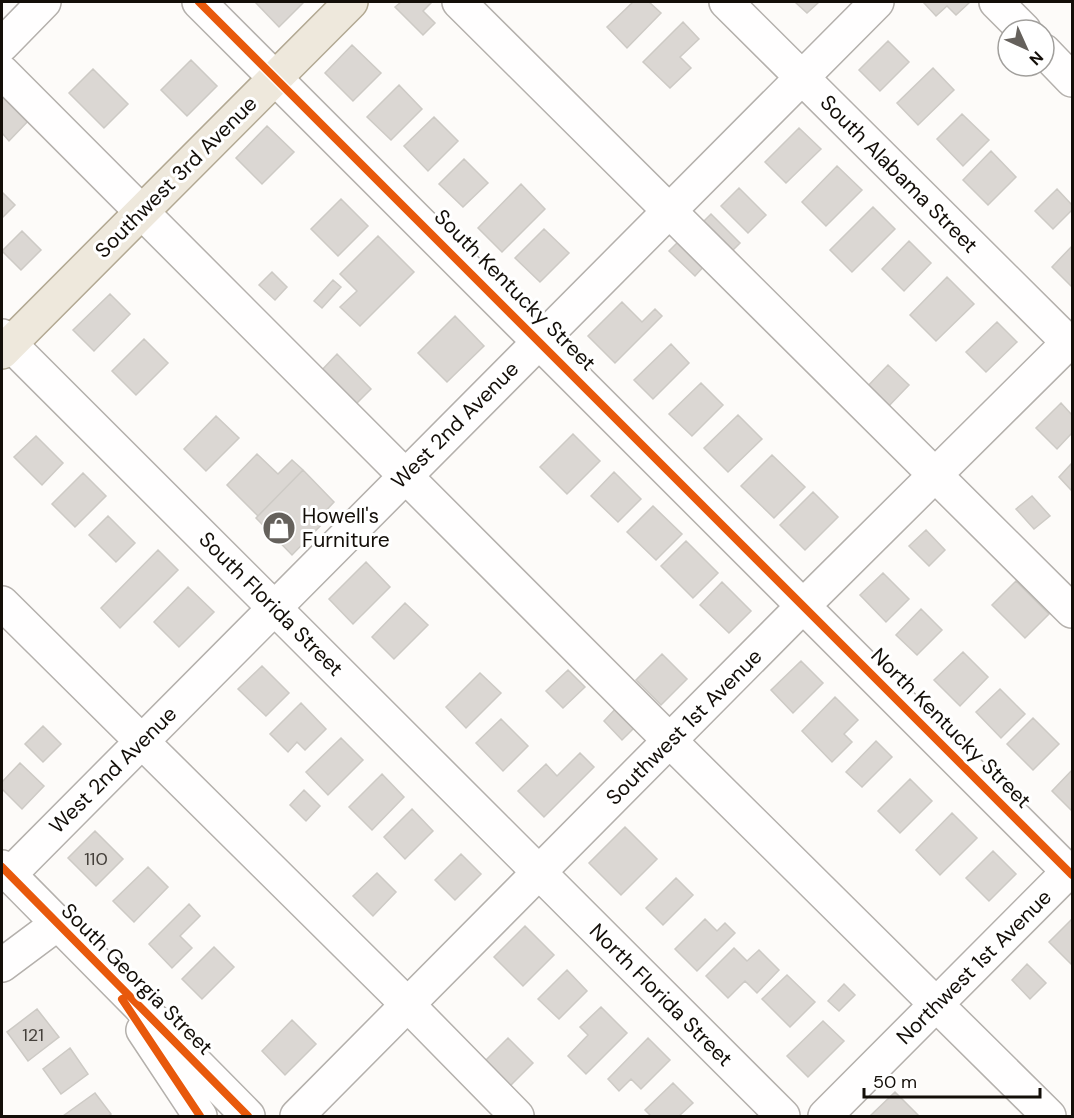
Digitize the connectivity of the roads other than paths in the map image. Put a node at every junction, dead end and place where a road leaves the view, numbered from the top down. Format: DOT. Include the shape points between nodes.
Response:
graph roads {
  1 [pos="44,2"];
  2 [pos="199,2"];
  3 [pos="351,2"];
  4 [pos="459,2"];
  5 [pos="726,2"];
  6 [pos="877,2"];
  7 [pos="996,2"];
  8 [pos="1012,18"];
  9 [pos="2,45"];
  10 [pos="1056,63"];
  11 [pos="2,72"];
  12 [pos="276,76"];
  13 [pos="801,77"];
  14 [pos="1072,80"];
  15 [pos="669,209"];
  16 [pos="141,210"];
  17 [pos="539,340"];
  18 [pos="1071,342"];
  19 [pos="4,344"];
  20 [pos="935,475"];
  21 [pos="405,477"];
  22 [pos="2,603"];
  23 [pos="804,605"];
  24 [pos="275,608"];
  25 [pos="1072,611"];
  26 [pos="670,741"];
  27 [pos="142,742"];
  28 [pos="5,871"];
  29 [pos="1071,871"];
  30 [pos="540,873"];
  31 [pos="57,924"];
  32 [pos="2,965"];
  33 [pos="103,971"];
  34 [pos="937,1004"];
  35 [pos="408,1005"];
  36 [pos="200,1116"];
  37 [pos="248,1116"];
  38 [pos="297,1116"];
  39 [pos="517,1116"];
  40 [pos="783,1116"];
  41 [pos="825,1116"];
  42 [pos="1048,1116"];
  1 -- 9 [label="street"];
  2 -- 12 [label="street, South Kentucky Street"];
  3 -- 12 [label="main road, Southwest 3rd Avenue"];
  4 -- 15 [label="street"];
  5 -- 13 [label="street, South Alabama Street"];
  6 -- 13 [label="street, West 2nd Avenue"];
  7 -- 8 [label="street"];
  10 -- 14 [label="street"];
  11 -- 16 [label="street"];
  12 -- 16 [label="main road, Southwest 3rd Avenue"];
  12 -- 17 [label="street, South Kentucky Street"];
  13 -- 15 [label="street, West 2nd Avenue"];
  13 -- 18 [label="street, South Alabama Street"];
  15 -- 17 [label="street, West 2nd Avenue"];
  15 -- 20 [label="street"];
  16 -- 19 [label="main road, Southwest 3rd Avenue"];
  16 -- 21 [label="street"];
  17 -- 21 [label="street, West 2nd Avenue"];
  17 -- 23 [label="street, South Kentucky Street"];
  18 -- 20 [label="street, Southwest 1st Avenue"];
  19 -- 24 [label="street, South Florida Street"];
  20 -- 23 [label="street, Southwest 1st Avenue"];
  20 -- 25 [label="street"];
  21 -- 24 [label="street, West 2nd Avenue"];
  21 -- 26 [label="street"];
  22 -- 27 [label="street"];
  23 -- 26 [label="street, Southwest 1st Avenue"];
  23 -- 29 [label="street, North Kentucky Street"];
  24 -- 27 [label="street, West 2nd Avenue"];
  24 -- 30 [label="street, South Florida Street"];
  26 -- 30 [label="street, Southwest 1st Avenue"];
  26 -- 34 [label="street"];
  27 -- 28 [label="street, West 2nd Avenue"];
  27 -- 35 [label="street"];
  28 -- 31 [label="street, South Georgia Street"];
  29 -- 34 [label="street, Northwest 1st Avenue"];
  30 -- 35 [label="street, Southwest 1st Avenue"];
  30 -- 40 [label="street, North Florida Street"];
  31 -- 32 [label="street"];
  31 -- 33 [label="street, South Georgia Street"];
  33 -- 36 [label="street"];
  33 -- 37 [label="street, South Georgia Street"];
  34 -- 41 [label="street, Northwest 1st Avenue"];
  34 -- 42 [label="street"];
  35 -- 38 [label="street, Southwest 1st Avenue"];
  35 -- 39 [label="street"];
}
